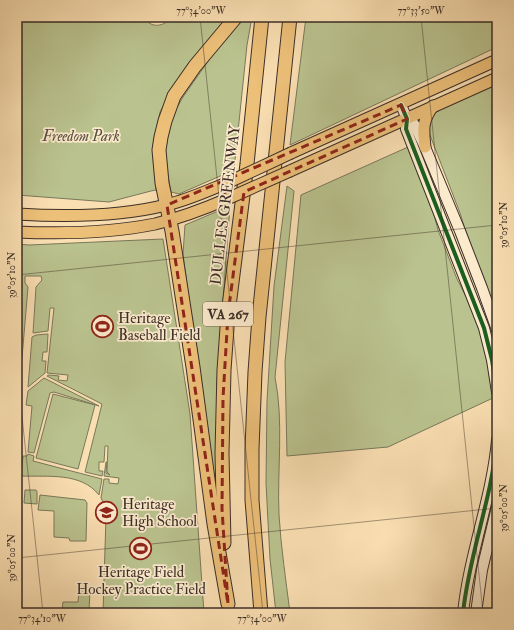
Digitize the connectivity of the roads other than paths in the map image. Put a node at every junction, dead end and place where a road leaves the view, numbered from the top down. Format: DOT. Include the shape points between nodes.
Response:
graph roads {
  1 [pos="236,17"];
  2 [pos="262,17"];
  3 [pos="290,17"];
  4 [pos="497,60"];
  5 [pos="497,78"];
  6 [pos="401,105"];
  7 [pos="433,106"];
  8 [pos="406,119"];
  9 [pos="425,147"];
  10 [pos="167,205"];
  11 [pos="17,214"];
  12 [pos="170,220"];
  13 [pos="17,232"];
  14 [pos="497,330"];
  15 [pos="497,392"];
  16 [pos="497,440"];
  17 [pos="497,507"];
  18 [pos="229,609"];
  19 [pos="261,613"];
  20 [pos="463,613"];
  21 [pos="476,613"];
  1 -- 10 [label="highway" via="195,66 174,96 169,109 159,150"];
  2 -- 18 [label="highway, DULLES GREENWAY / VA 267" via="228,314 224,370 222,509"];
  3 -- 19 [label="highway, VA 267" via="255,372 252,500"];
  4 -- 6 [label="main road"];
  5 -- 7 [label="main road"];
  6 -- 8 [label="street"];
  6 -- 10 [label="main road, bridge" via="206,192"];
  7 -- 8 [label="main road"];
  7 -- 9 [label="main road" via="423,130"];
  8 -- 9 [label="street" via="414,124"];
  8 -- 12 [label="main road, bridge" via="227,199"];
  8 -- 15 [label="street" via="406,129 484,328"];
  9 -- 14 [label="street"];
  10 -- 11 [label="main road" via="104,214"];
  10 -- 12 [label="highway"];
  12 -- 13 [label="main road" via="96,231"];
  12 -- 18 [label="highway" via="214,524"];
  16 -- 20 [label="street"];
  17 -- 21 [label="street" via="482,570"];
}
